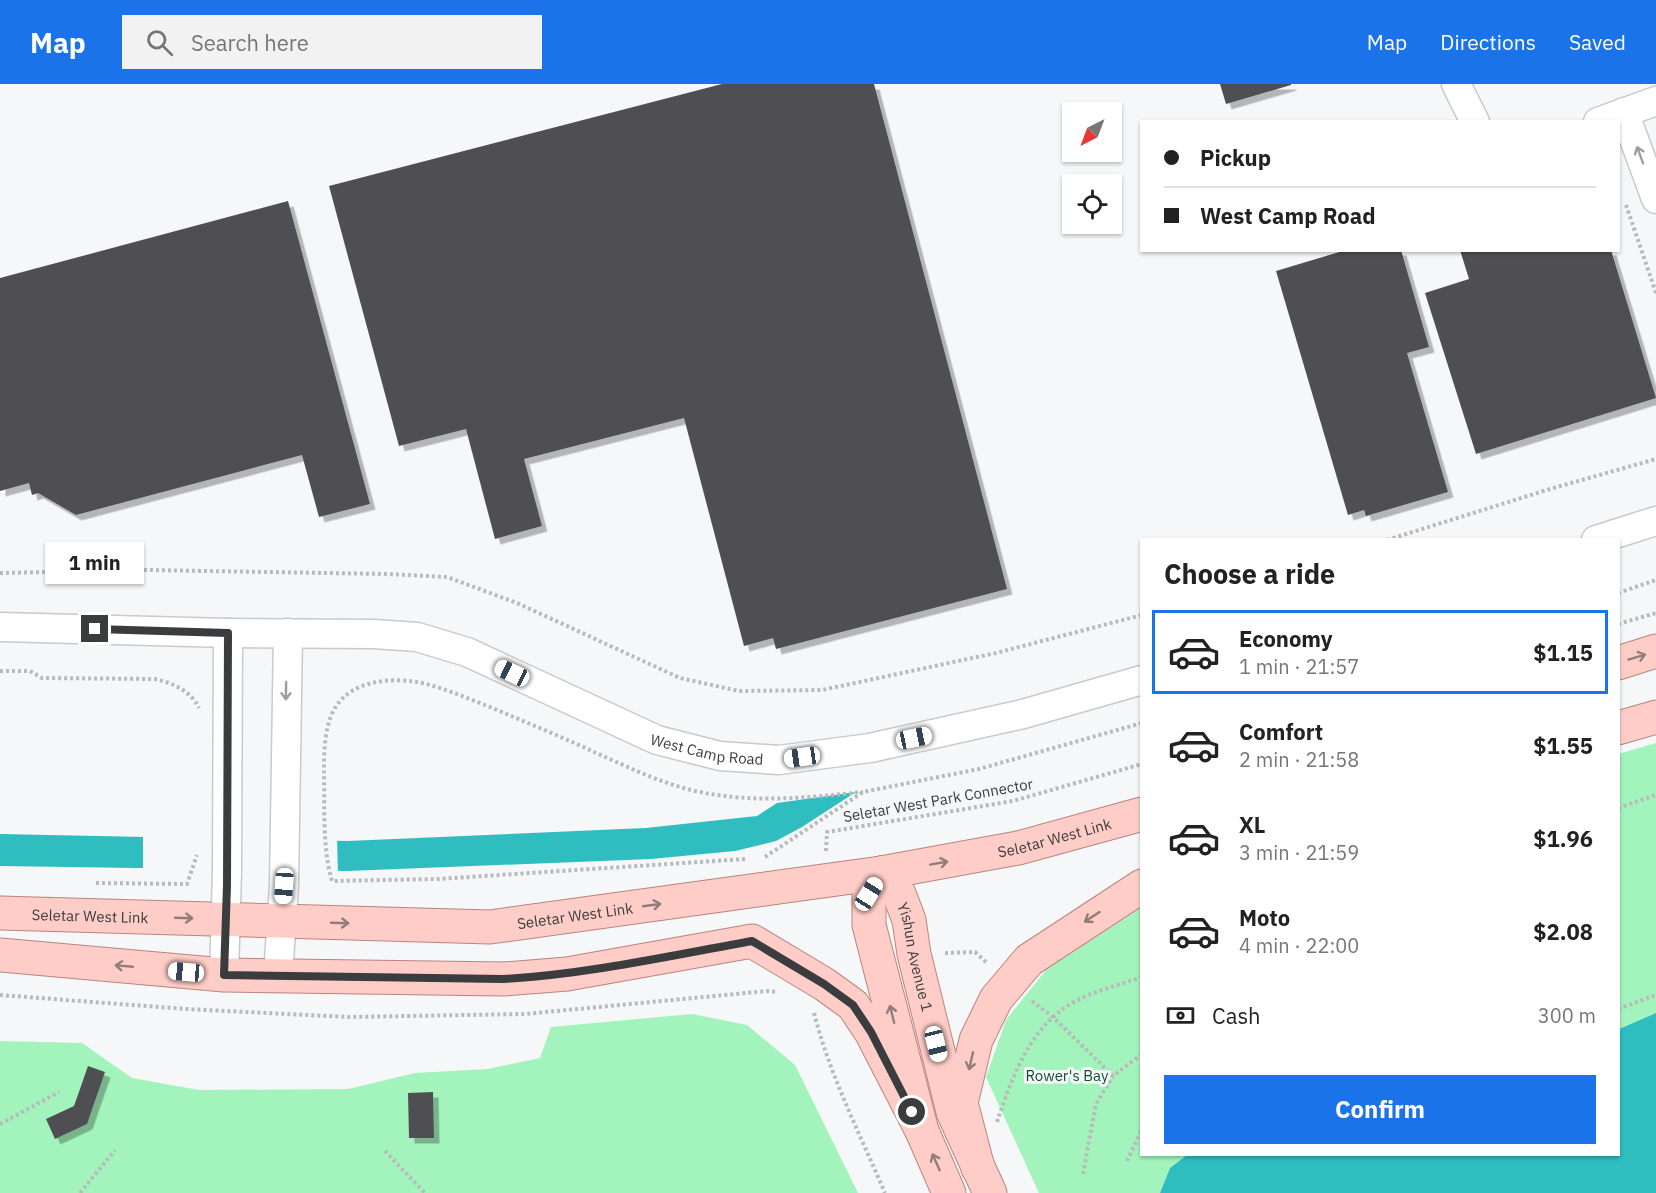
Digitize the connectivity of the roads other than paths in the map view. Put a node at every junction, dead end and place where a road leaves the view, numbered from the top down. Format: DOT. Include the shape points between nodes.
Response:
graph roads {
  1 [pos="1456,84"];
  2 [pos="1656,101"];
  3 [pos="1611,117"];
  4 [pos="1474,120"];
  5 [pos="1620,133"];
  6 [pos="1656,199"];
  7 [pos="1656,521"];
  8 [pos="1602,538"];
  9 [pos="0,627"];
  10 [pos="228,633"];
  11 [pos="288,633"];
  12 [pos="1656,651"];
  13 [pos="1620,662"];
  14 [pos="1140,681"];
  15 [pos="1656,717"];
  16 [pos="1620,727"];
  17 [pos="1140,815"];
  18 [pos="882,873"];
  19 [pos="1140,887"];
  20 [pos="0,913"];
  21 [pos="226,920"];
  22 [pos="281,921"];
  23 [pos="0,955"];
  24 [pos="224,975"];
  25 [pos="278,976"];
  26 [pos="922,1131"];
  27 [pos="984,1181"];
  28 [pos="949,1193"];
  1 -- 4 [label="street"];
  2 -- 3 [label="street"];
  6 -- 5 [label="street, one-way"];
  7 -- 8 [label="street"];
  9 -- 10 [label="street, West Camp Road"];
  10 -- 11 [label="street, West Camp Road"];
  10 -- 21 [label="street"];
  11 -- 14 [label="street, West Camp Road" via="417,637 467,652 657,740 720,756 779,760 870,748 1023,714"];
  11 -- 22 [label="street, one-way"];
  13 -- 12 [label="main road, one-way"];
  15 -- 16 [label="main road"];
  18 -- 17 [label="main road, Seletar West Link, one-way" via="1018,848"];
  22 -- 18 [label="main road, Seletar West Link, one-way" via="490,927"];
  26 -- 18 [label="main road, one-way" via="869,925 869,894"];
  18 -- 27 [label="main road, Yishun Avenue 1" via="899,894 909,920 953,1112"];
  19 -- 27 [label="main road, one-way" via="1029,960 996,999 976,1040 961,1103"];
  20 -- 21 [label="main road, Seletar West Link, one-way"];
  21 -- 22 [label="main road, Seletar West Link"];
  21 -- 24 [label="street"];
  22 -- 25 [label="street"];
  24 -- 23 [label="main road, one-way"];
  24 -- 25 [label="main road"];
  25 -- 26 [label="main road" via="533,977 752,941 853,1005"];
  28 -- 26 [label="main road, one-way"];
}
